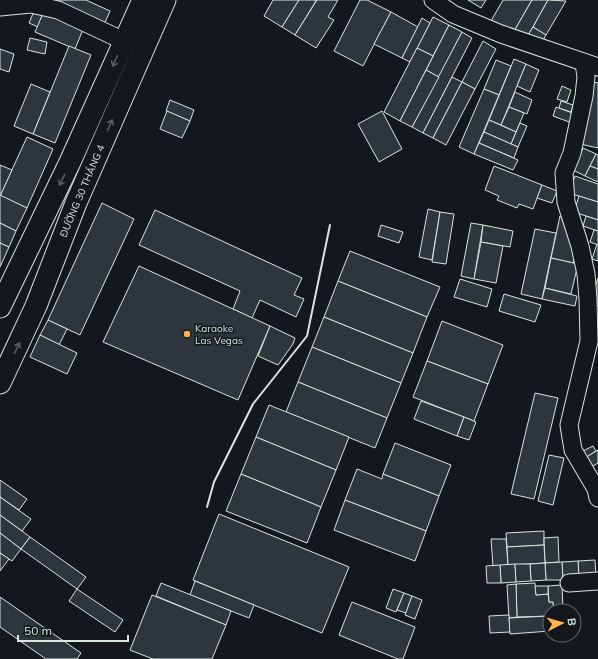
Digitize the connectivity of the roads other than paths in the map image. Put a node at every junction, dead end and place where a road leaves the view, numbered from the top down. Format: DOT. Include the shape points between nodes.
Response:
graph roads {
  1 [pos="143,0"];
  2 [pos="164,0"];
  3 [pos="433,0"];
  4 [pos="0,7"];
  5 [pos="124,41"];
  6 [pos="591,65"];
  7 [pos="4,298"];
  8 [pos="36,306"];
  9 [pos="0,383"];
  10 [pos="598,498"];
  11 [pos="598,581"];
  12 [pos="569,583"];
  1 -- 5 [label="main road"];
  8 -- 2 [label="main road, ĐƯỜNG 30 THÁNG 4, one-way" via="76,203"];
  3 -- 6 [label="street" via="453,14 487,29"];
  4 -- 5 [label="street" via="31,4 58,10"];
  5 -- 7 [label="main road, one-way" via="70,162"];
  6 -- 10 [label="street" via="586,77 572,153 564,173 566,202 586,274 589,341 569,425 570,438 573,450 596,489"];
  7 -- 8 [label="main road"];
  9 -- 8 [label="main road, ĐƯỜNG 30 THÁNG 4, one-way"];
  11 -- 12 [label="street"];
}
